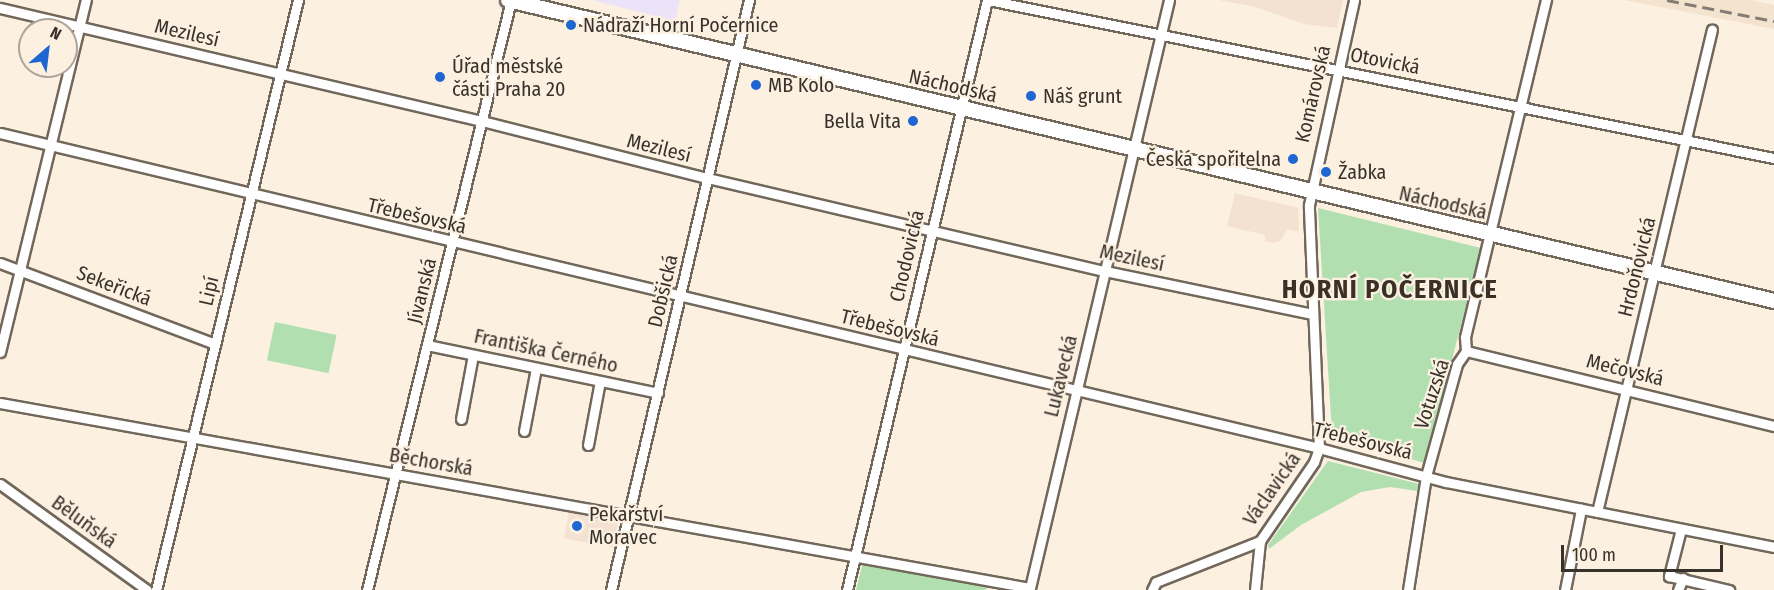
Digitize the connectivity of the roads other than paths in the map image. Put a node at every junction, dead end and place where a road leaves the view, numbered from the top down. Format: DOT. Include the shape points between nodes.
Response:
graph roads {
  1 [pos="86,0"];
  2 [pos="298,0"];
  3 [pos="510,0"];
  4 [pos="748,0"];
  5 [pos="988,0"];
  6 [pos="1169,0"];
  7 [pos="1354,0"];
  8 [pos="1546,0"];
  9 [pos="0,8"];
  10 [pos="80,26"];
  11 [pos="1712,30"];
  12 [pos="1162,35"];
  13 [pos="736,54"];
  14 [pos="1337,70"];
  15 [pos="280,74"];
  16 [pos="1520,107"];
  17 [pos="960,108"];
  18 [pos="482,120"];
  19 [pos="0,133"];
  20 [pos="1686,140"];
  21 [pos="51,146"];
  22 [pos="1134,149"];
  23 [pos="1774,158"];
  24 [pos="707,178"];
  25 [pos="1311,191"];
  26 [pos="251,195"];
  27 [pos="932,230"];
  28 [pos="1490,234"];
  29 [pos="452,243"];
  30 [pos="0,263"];
  31 [pos="1105,271"];
  32 [pos="20,272"];
  33 [pos="1654,273"];
  34 [pos="680,296"];
  35 [pos="1774,302"];
  36 [pos="1312,314"];
  37 [pos="215,344"];
  38 [pos="427,345"];
  39 [pos="904,349"];
  40 [pos="1466,351"];
  41 [pos="0,352"];
  42 [pos="473,355"];
  43 [pos="536,368"];
  44 [pos="600,381"];
  45 [pos="1626,389"];
  46 [pos="1076,391"];
  47 [pos="658,393"];
  48 [pos="0,403"];
  49 [pos="461,419"];
  50 [pos="1774,426"];
  51 [pos="524,432"];
  52 [pos="192,438"];
  53 [pos="588,444"];
  54 [pos="1319,448"];
  55 [pos="396,474"];
  56 [pos="1426,476"];
  57 [pos="0,484"];
  58 [pos="1581,509"];
  59 [pos="1597,512"];
  60 [pos="629,516"];
  61 [pos="1682,529"];
  62 [pos="1260,541"];
  63 [pos="1774,547"];
  64 [pos="855,557"];
  65 [pos="1683,578"];
  66 [pos="147,590"];
  67 [pos="156,590"];
  68 [pos="367,590"];
  69 [pos="611,590"];
  70 [pos="847,590"];
  71 [pos="1152,590"];
  72 [pos="1256,590"];
  73 [pos="1408,590"];
  74 [pos="1565,590"];
  75 [pos="1678,590"];
  76 [pos="1729,590"];
  1 -- 10 [label="street"];
  2 -- 15 [label="street, Lipí"];
  3 -- 13 [label="main road, Náchodská"];
  3 -- 18 [label="street, Jívanská"];
  4 -- 13 [label="street, Dobšická"];
  5 -- 12 [label="street, Otovická"];
  5 -- 17 [label="street, Chodovická"];
  6 -- 12 [label="street, Lukavecká"];
  7 -- 14 [label="street, Komárovská"];
  8 -- 16 [label="street, Votuzská"];
  9 -- 10 [label="street, Mezilesí"];
  10 -- 15 [label="street, Mezilesí"];
  10 -- 21 [label="street"];
  11 -- 20 [label="street, Hrdoňovická"];
  12 -- 14 [label="street, Otovická"];
  12 -- 22 [label="street, Lukavecká"];
  13 -- 17 [label="main road, Náchodská"];
  13 -- 24 [label="street, Dobšická"];
  14 -- 16 [label="street, Otovická"];
  14 -- 25 [label="street, Komárovská"];
  15 -- 18 [label="street, Mezilesí"];
  15 -- 26 [label="street, Lipí"];
  16 -- 20 [label="street, Otovická"];
  16 -- 28 [label="street, Votuzská"];
  17 -- 22 [label="main road, Náchodská"];
  17 -- 27 [label="street, Chodovická"];
  18 -- 24 [label="street, Mezilesí"];
  18 -- 29 [label="street, Jívanská"];
  19 -- 21 [label="street, Třebešovská"];
  20 -- 23 [label="street, Otovická"];
  20 -- 33 [label="street, Hrdoňovická"];
  21 -- 26 [label="street, Třebešovská"];
  21 -- 32 [label="street"];
  22 -- 25 [label="main road, Náchodská"];
  22 -- 31 [label="street, Lukavecká"];
  24 -- 27 [label="street, Mezilesí"];
  24 -- 34 [label="street, Dobšická"];
  25 -- 28 [label="main road, Náchodská"];
  25 -- 36 [label="street, Komárovská"];
  26 -- 29 [label="street, Třebešovská"];
  26 -- 37 [label="street, Lipí"];
  27 -- 31 [label="street, Mezilesí"];
  27 -- 39 [label="street, Chodovická"];
  28 -- 33 [label="main road, Náchodská"];
  28 -- 40 [label="street, Votuzská" via="1465,337"];
  29 -- 34 [label="street, Třebešovská"];
  29 -- 38 [label="street, Jívanská"];
  30 -- 32 [label="street, Sekeřická"];
  31 -- 36 [label="street, Mezilesí"];
  31 -- 46 [label="street, Lukavecká"];
  32 -- 37 [label="street, Sekeřická"];
  32 -- 41 [label="street"];
  33 -- 35 [label="main road, Náchodská"];
  33 -- 45 [label="street, Hrdoňovická"];
  34 -- 39 [label="street, Třebešovská"];
  34 -- 47 [label="street, Dobšická"];
  36 -- 54 [label="street, Komárovská"];
  37 -- 52 [label="street, Lipí"];
  38 -- 42 [label="street, Františka Černého"];
  38 -- 55 [label="street, Jívanská"];
  39 -- 46 [label="street, Třebešovská"];
  39 -- 64 [label="street, Chodovická"];
  40 -- 45 [label="street, Mečovská"];
  40 -- 56 [label="street, Votuzská" via="1457,364"];
  42 -- 43 [label="street, Františka Černého"];
  42 -- 49 [label="street"];
  43 -- 44 [label="street, Františka Černého"];
  43 -- 51 [label="street"];
  44 -- 47 [label="street, Františka Černého"];
  44 -- 53 [label="street"];
  45 -- 50 [label="street, Mečovská"];
  45 -- 59 [label="street, Hrdoňovická"];
  46 -- 54 [label="street, Třebešovská"];
  46 -- 64 [label="street, Lukavecká" via="1030,588"];
  47 -- 60 [label="street, Dobšická"];
  48 -- 52 [label="street, Běchorská"];
  52 -- 55 [label="street, Běchorská"];
  52 -- 67 [label="street, Lipí"];
  54 -- 56 [label="street, Třebešovská"];
  54 -- 62 [label="street, Václavická" via="1291,499"];
  55 -- 60 [label="street, Běchorská"];
  55 -- 68 [label="street, Jívanská"];
  56 -- 58 [label="street, Třebešovská"];
  56 -- 73 [label="street, Votuzská"];
  57 -- 66 [label="street, Běluňská"];
  58 -- 59 [label="street, Třebešovská"];
  58 -- 74 [label="street"];
  59 -- 61 [label="street, Třebešovská"];
  60 -- 64 [label="street, Běchorská"];
  60 -- 69 [label="street, Dobšická"];
  61 -- 63 [label="street, Třebešovská"];
  61 -- 65 [label="street" via="1669,576"];
  62 -- 71 [label="street, Václavická" via="1156,582"];
  62 -- 72 [label="street"];
  64 -- 70 [label="street, Chodovická"];
  65 -- 75 [label="street"];
  65 -- 76 [label="street"];
}
